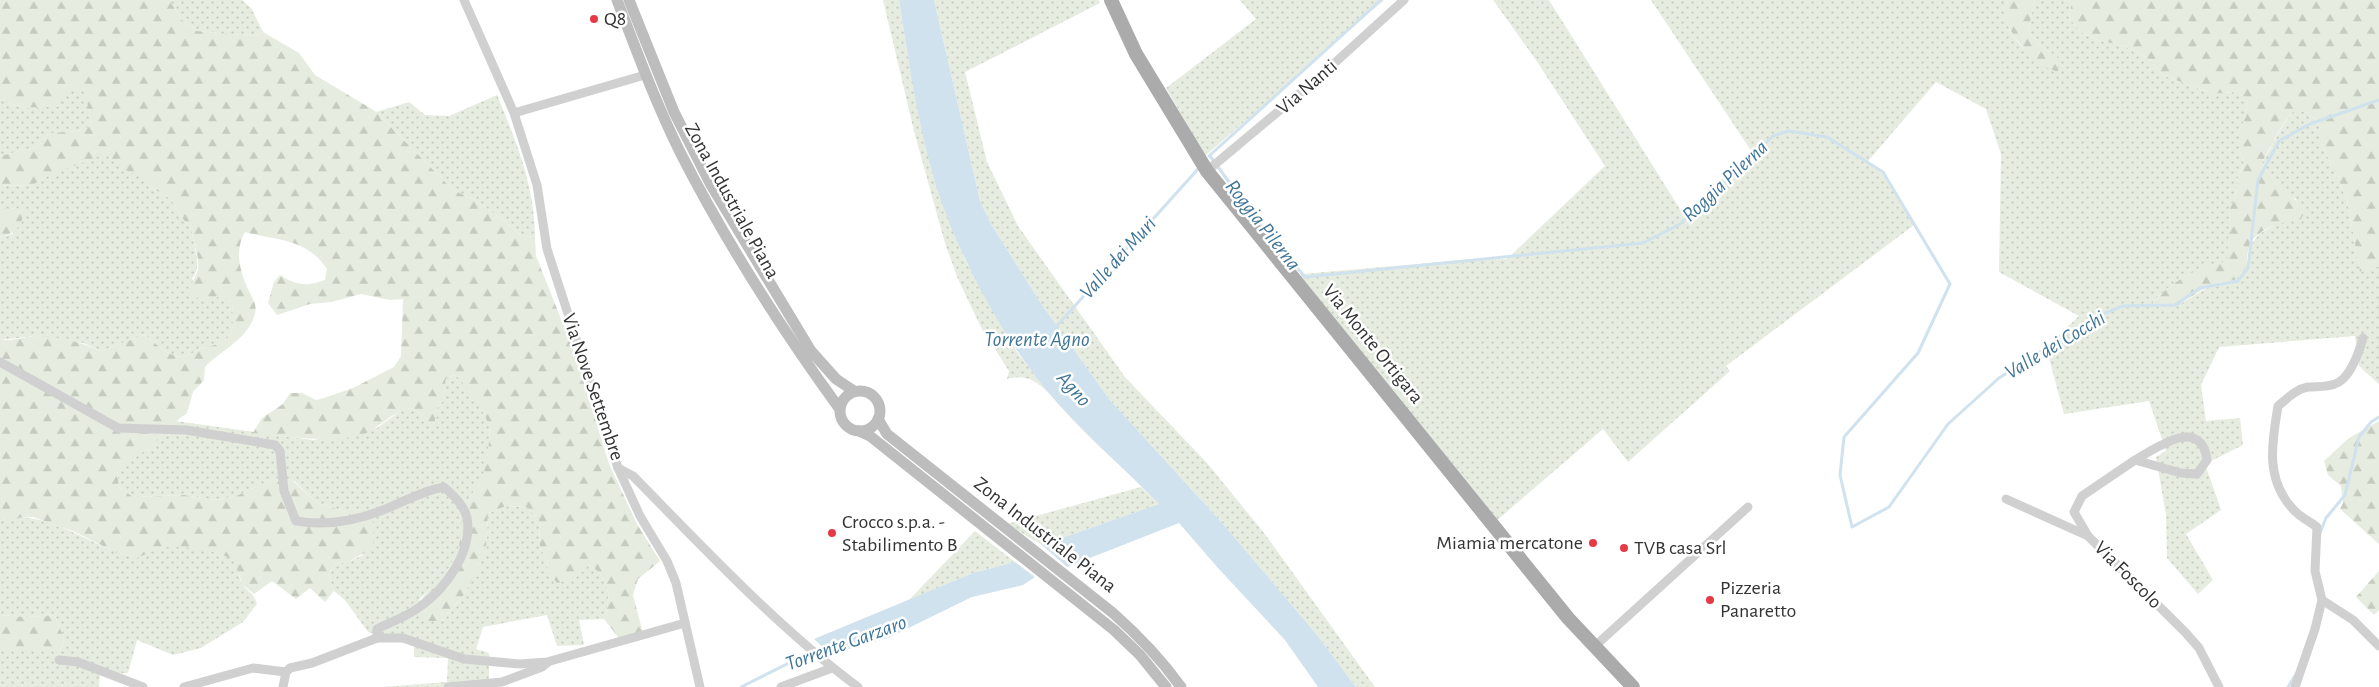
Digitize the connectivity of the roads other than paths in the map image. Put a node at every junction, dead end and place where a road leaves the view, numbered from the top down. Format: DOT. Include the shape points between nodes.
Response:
graph roads {
  1 [pos="464,0"];
  2 [pos="617,0"];
  3 [pos="629,0"];
  4 [pos="1111,0"];
  5 [pos="1404,0"];
  6 [pos="645,75"];
  7 [pos="514,113"];
  8 [pos="1207,171"];
  9 [pos="2363,338"];
  10 [pos="0,362"];
  11 [pos="854,392"];
  12 [pos="839,408"];
  13 [pos="878,419"];
  14 [pos="859,431"];
  15 [pos="2135,460"];
  16 [pos="618,468"];
  17 [pos="2006,499"];
  18 [pos="1748,507"];
  19 [pos="2088,536"];
  20 [pos="2322,600"];
  21 [pos="685,623"];
  22 [pos="377,638"];
  23 [pos="1595,646"];
  24 [pos="2379,646"];
  25 [pos="58,660"];
  26 [pos="547,662"];
  27 [pos="829,665"];
  28 [pos="286,672"];
  29 [pos="143,687"];
  30 [pos="184,687"];
  31 [pos="283,687"];
  32 [pos="448,687"];
  33 [pos="700,687"];
  34 [pos="782,687"];
  35 [pos="858,687"];
  36 [pos="1166,687"];
  37 [pos="1181,687"];
  38 [pos="1633,687"];
  39 [pos="2219,687"];
  40 [pos="2295,687"];
  1 -- 7 [label="street, Via Nove Settembre"];
  2 -- 6 [label="main road, Zona Industriale Piana"];
  3 -- 11 [label="main road, Zona Industriale Piana" via="674,112 711,185 811,351 836,380"];
  4 -- 8 [label="main road, Via Monte Ortigara" via="1136,54"];
  5 -- 8 [label="street, Via Nanti" via="1317,80"];
  6 -- 7 [label="street"];
  6 -- 12 [label="main road, Zona Industriale Piana" via="681,154 739,256"];
  7 -- 16 [label="street, Via Nove Settembre" via="537,185 547,249"];
  8 -- 23 [label="main road, Via Monte Ortigara" via="1562,611"];
  9 -- 20 [label="street" via="2357,356 2338,382 2323,387 2306,387 2278,406 2271,459 2276,484 2292,509 2317,527 2315,571"];
  10 -- 22 [label="street" via="118,428 186,430 275,445 280,451 284,491 296,521 317,524 340,522 383,510 426,490 444,487 460,503 466,516 468,533 456,569 444,586 422,606 401,620 377,629"];
  11 -- 12 [label="main road" via="844,398"];
  11 -- 13 [label="main road" via="864,391 874,397 880,408"];
  12 -- 14 [label="main road" via="846,426"];
  13 -- 14 [label="main road" via="870,428"];
  13 -- 37 [label="main road, Zona Industriale Piana" via="887,434 1142,638"];
  14 -- 36 [label="main road, Zona Industriale Piana" via="870,436 1114,630"];
  15 -- 15 [label="street" via="2181,473 2197,474 2207,460 2206,449 2199,440 2184,437 2171,439"];
  15 -- 19 [label="street" via="2082,496 2074,512"];
  16 -- 21 [label="street" via="640,516 667,560"];
  16 -- 27 [label="street, Via Nove Settembre" via="634,476 715,559"];
  17 -- 19 [label="street, Via Foscolo"];
  18 -- 23 [label="street"];
  19 -- 39 [label="street, Via Foscolo" via="2199,648"];
  20 -- 24 [label="street" via="2353,620"];
  20 -- 40 [label="street"];
  21 -- 26 [label="street"];
  21 -- 33 [label="street"];
  22 -- 26 [label="street" via="403,638 464,660"];
  22 -- 28 [label="street"];
  23 -- 38 [label="main road, Via Monte Ortigara"];
  25 -- 29 [label="street" via="78,662"];
  26 -- 32 [label="street" via="542,667 502,682"];
  27 -- 34 [label="street"];
  27 -- 35 [label="street, Via Nove Settembre"];
  28 -- 30 [label="street" via="253,668"];
  28 -- 31 [label="street"];
}
